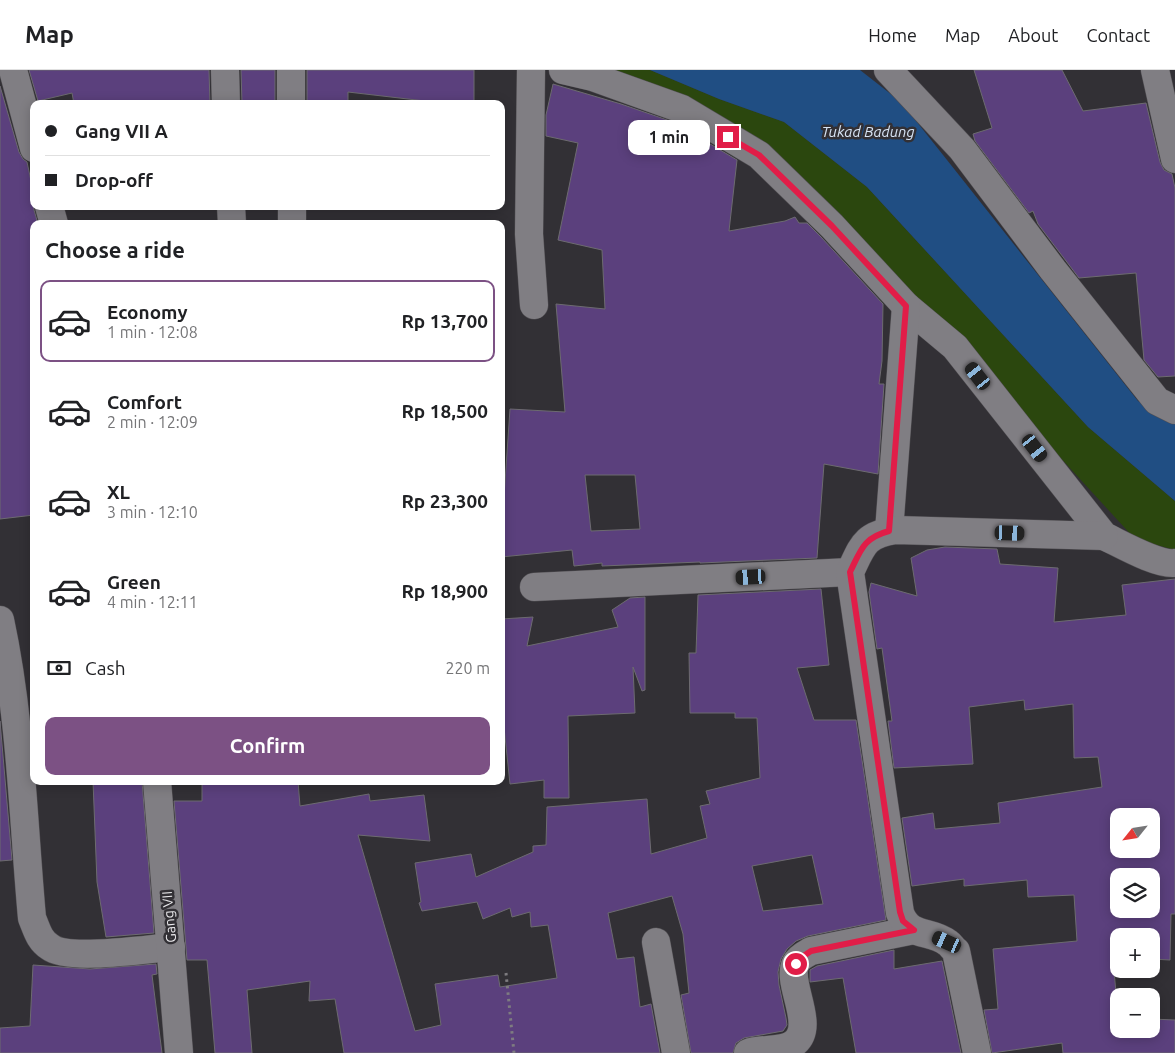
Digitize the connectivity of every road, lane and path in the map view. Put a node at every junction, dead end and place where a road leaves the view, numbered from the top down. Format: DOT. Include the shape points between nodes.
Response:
graph roads {
  1 [pos="13,70"];
  2 [pos="225,70"];
  3 [pos="291,70"];
  4 [pos="531,70"];
  5 [pos="562,70"];
  6 [pos="888,70"];
  7 [pos="1155,70"];
  8 [pos="226,100"];
  9 [pos="291,100"];
  10 [pos="30,133"];
  11 [pos="1175,158"];
  12 [pos="534,305"];
  13 [pos="906,306"];
  14 [pos="1175,410"];
  15 [pos="889,531"];
  16 [pos="1104,536"];
  17 [pos="1175,564"];
  18 [pos="850,572"];
  19 [pos="534,587"];
  20 [pos="0,620"];
  21 [pos="157,785"];
  22 [pos="914,930"];
  23 [pos="656,942"];
  24 [pos="171,947"];
  25 [pos="506,973"];
  26 [pos="179,1053"];
  27 [pos="514,1053"];
  28 [pos="676,1053"];
  29 [pos="748,1053"];
  30 [pos="977,1053"];
  1 -- 10 [label="street"];
  2 -- 8 [label="street"];
  3 -- 9 [label="street"];
  4 -- 12 [label="street" via="529,234"];
  5 -- 13 [label="street" via="593,77 682,109 759,155 832,226"];
  6 -- 14 [label="street" via="962,150 1157,401"];
  7 -- 11 [label="street"];
  13 -- 15 [label="street"];
  13 -- 16 [label="street" via="955,347"];
  15 -- 16 [label="street"];
  15 -- 18 [label="street" via="866,541"];
  16 -- 17 [label="street" via="1140,553"];
  18 -- 19 [label="street"];
  18 -- 22 [label="street" via="900,912 903,921"];
  20 -- 24 [label="street" via="10,665 20,753 32,918 40,938 51,948 70,954"];
  21 -- 24 [label="street, Gang VII"];
  22 -- 29 [label="street" via="811,951 799,959 794,970 802,1018 801,1032 795,1043 788,1046"];
  22 -- 30 [label="street" via="947,942 956,952"];
  23 -- 28 [label="street"];
  24 -- 26 [label="street, Gang VII"];
  25 -- 27 [label="path"];
}
